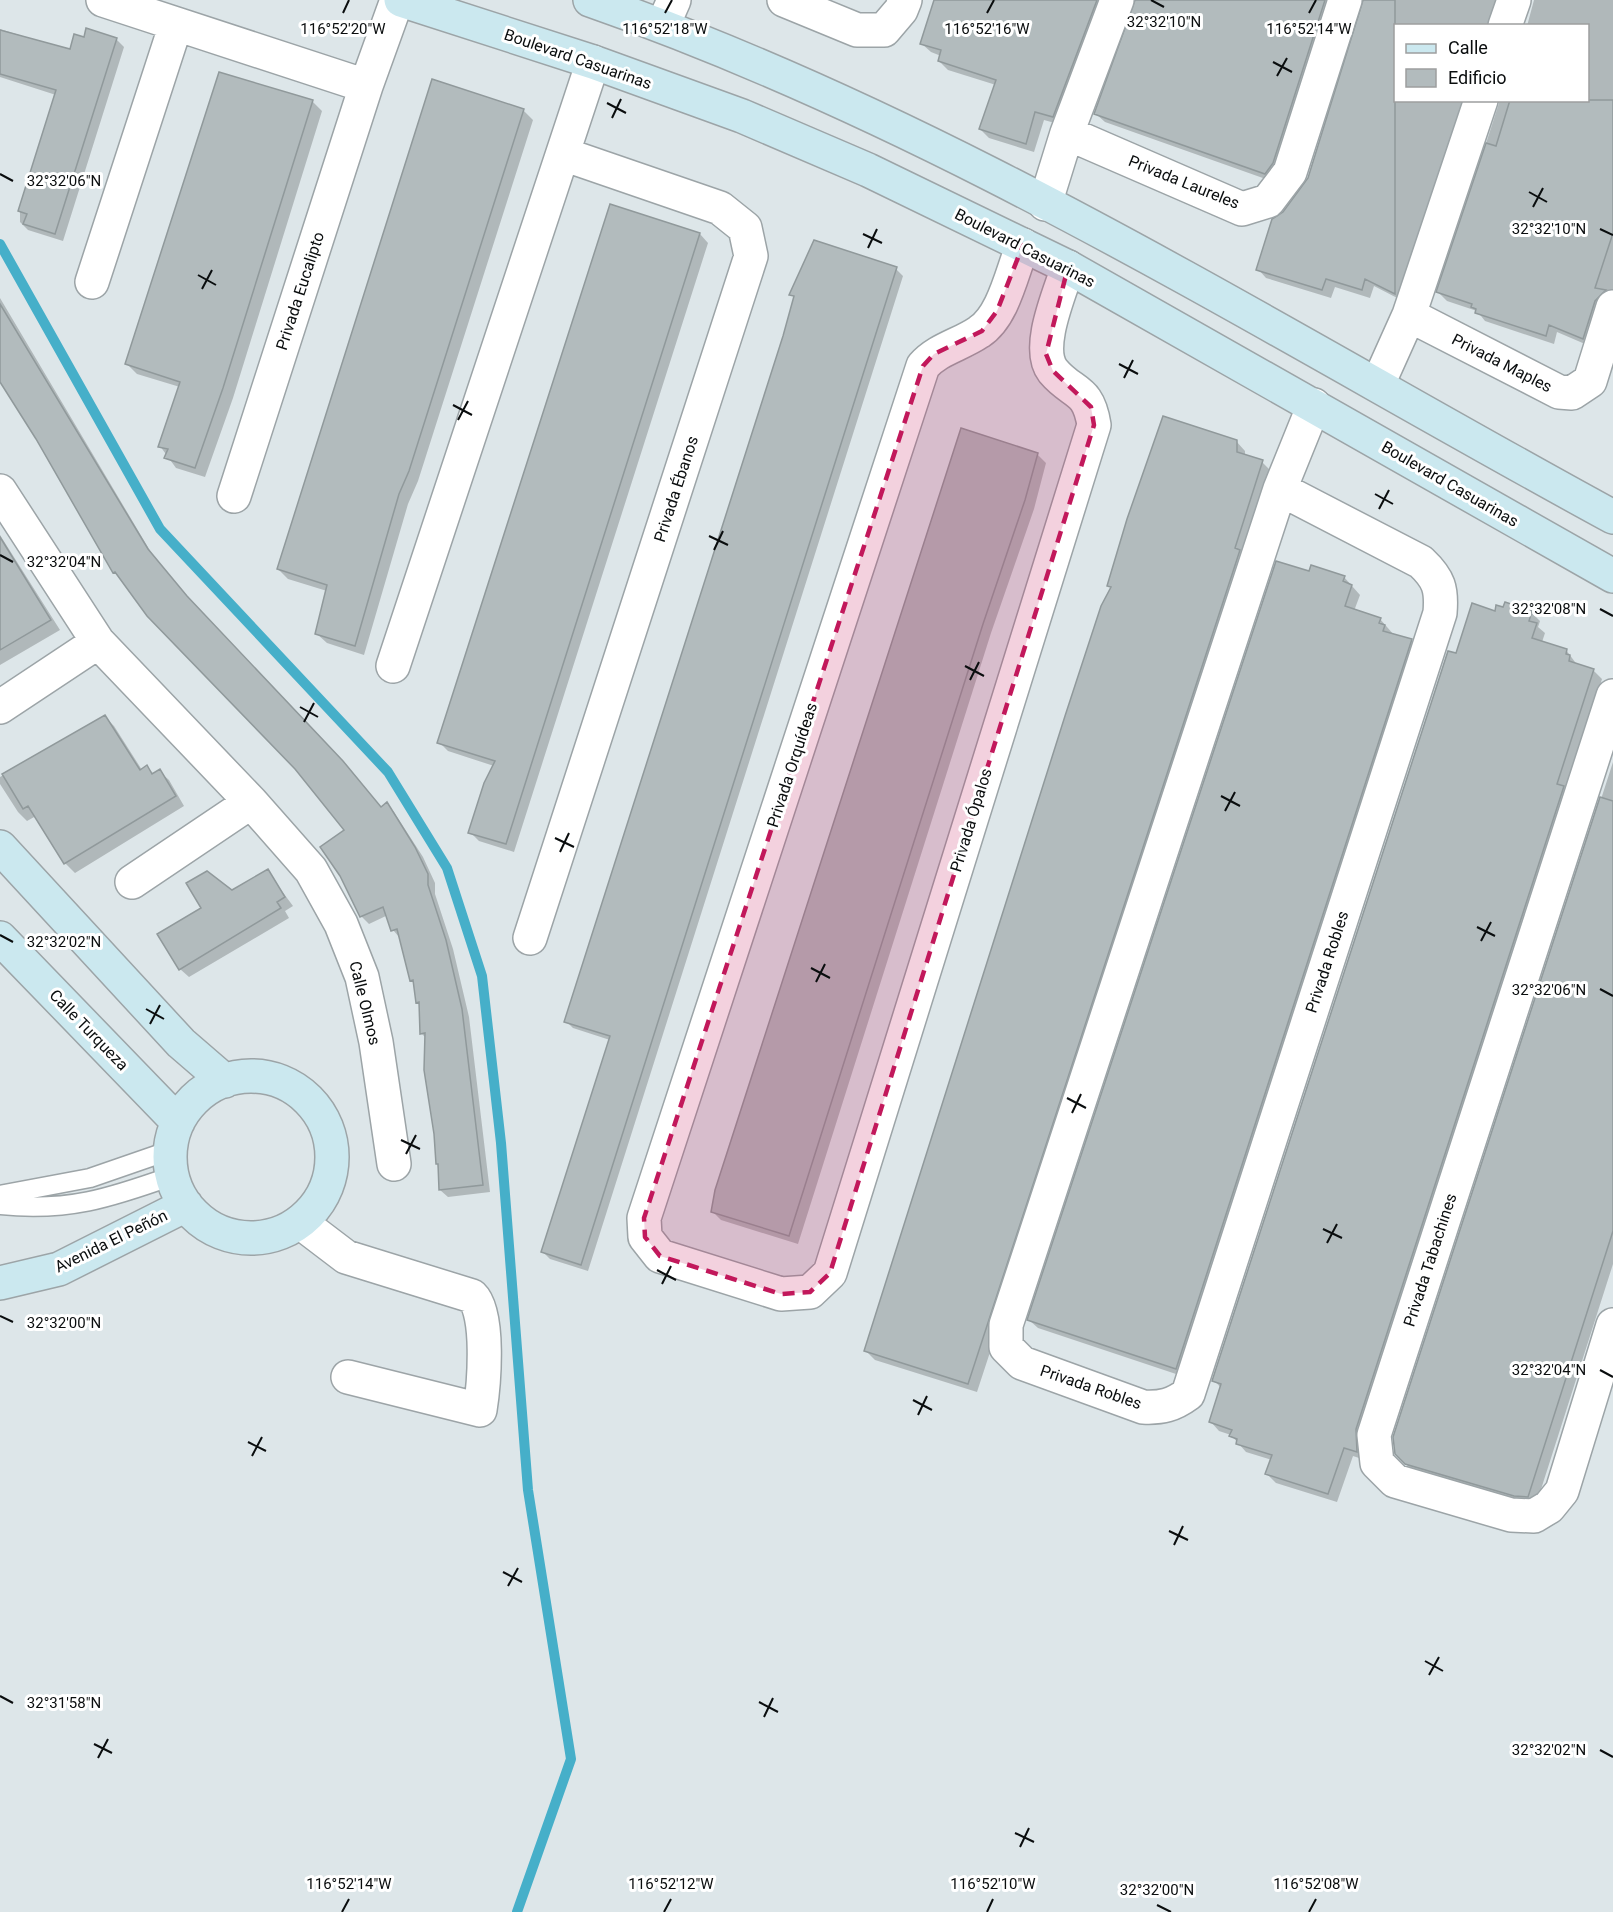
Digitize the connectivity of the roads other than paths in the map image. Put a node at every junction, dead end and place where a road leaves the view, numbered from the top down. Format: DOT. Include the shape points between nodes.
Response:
graph roads {
  1 [pos="104,0"];
  2 [pos="399,0"];
  3 [pos="590,0"];
  4 [pos="784,0"];
  5 [pos="904,0"];
  6 [pos="1117,0"];
  7 [pos="1345,0"];
  8 [pos="1514,0"];
  9 [pos="668,13"];
  10 [pos="176,24"];
  11 [pos="1506,24"];
  12 [pos="593,62"];
  13 [pos="366,86"];
  14 [pos="1480,102"];
  15 [pos="1067,133"];
  16 [pos="563,154"];
  17 [pos="1045,204"];
  18 [pos="1023,245"];
  19 [pos="1068,267"];
  20 [pos="92,282"];
  21 [pos="1613,307"];
  22 [pos="1409,315"];
  23 [pos="1378,384"];
  24 [pos="1314,405"];
  25 [pos="1280,489"];
  26 [pos="0,491"];
  27 [pos="234,496"];
  28 [pos="1613,517"];
  29 [pos="1613,576"];
  30 [pos="98,642"];
  31 [pos="393,666"];
  32 [pos="1613,696"];
  33 [pos="0,707"];
  34 [pos="251,802"];
  35 [pos="0,847"];
  36 [pos="132,882"];
  37 [pos="0,938"];
  38 [pos="530,938"];
  39 [pos="225,1081"];
  40 [pos="174,1149"];
  41 [pos="394,1164"];
  42 [pos="0,1195"];
  43 [pos="0,1205"];
  44 [pos="186,1205"];
  45 [pos="300,1222"];
  46 [pos="722,1275"];
  47 [pos="0,1283"];
  48 [pos="1613,1325"];
  49 [pos="348,1377"];
  1 -- 10 [label="street"];
  2 -- 12 [label="street, Boulevard Casuarinas"];
  2 -- 13 [label="street, Privada Eucalipto"];
  3 -- 9 [label="street"];
  4 -- 5 [label="street" via="857,30 884,30 901,10"];
  6 -- 15 [label="street"];
  7 -- 15 [label="street, Privada Laureles" via="1290,172 1268,201 1242,209"];
  8 -- 11 [label="street"];
  9 -- 17 [label="street"];
  10 -- 13 [label="street"];
  10 -- 20 [label="street"];
  12 -- 16 [label="street"];
  12 -- 18 [label="street, Boulevard Casuarinas" via="763,125 868,170"];
  13 -- 27 [label="street, Privada Eucalipto"];
  14 -- 22 [label="street"];
  15 -- 17 [label="street"];
  16 -- 31 [label="street"];
  16 -- 38 [label="street, Privada Ébanos" via="720,208 745,228 751,256"];
  17 -- 23 [label="street"];
  18 -- 19 [label="street, Boulevard Casuarinas"];
  18 -- 46 [label="street, Privada Orquídeas" via="997,311 982,331 934,354 922,366 644,1218 645,1237 660,1256"];
  19 -- 24 [label="street, Boulevard Casuarinas"];
  19 -- 46 [label="street, Privada Ópalos" via="1047,337 1046,354 1053,370 1080,392 1091,407 1094,424 830,1273 810,1292 781,1294"];
  21 -- 22 [label="street, Privada Maples" via="1590,381 1572,393 1559,392"];
  22 -- 23 [label="street"];
  23 -- 28 [label="street"];
  24 -- 25 [label="street, Privada Robles"];
  24 -- 29 [label="street, Boulevard Casuarinas"];
  25 -- 25 [label="street, Privada Robles" via="1422,562 1442,590 1440,613 1188,1394 1161,1408 1143,1407 1022,1363 1006,1347 1006,1325"];
  26 -- 30 [label="street, Calle Olmos"];
  30 -- 33 [label="street"];
  30 -- 34 [label="street, Calle Olmos"];
  32 -- 48 [label="street, Privada Tabachines" via="1374,1435 1377,1463 1395,1481 1511,1515 1534,1516 1549,1507 1562,1491"];
  34 -- 36 [label="street"];
  34 -- 41 [label="street, Calle Olmos" via="310,870 341,924 362,977"];
  35 -- 39 [label="street" via="182,1043"];
  37 -- 40 [label="street, Calle Turqueza"];
  39 -- 40 [label="street" via="202,1093"];
  39 -- 45 [label="street" via="249,1077 287,1084 308,1099 323,1119 332,1156 329,1181 318,1204"];
  40 -- 42 [label="lane" via="90,1178"];
  40 -- 43 [label="lane" via="92,1202 61,1207"];
  40 -- 44 [label="street"];
  44 -- 45 [label="street" via="204,1223 240,1237 277,1234"];
  44 -- 47 [label="street, Avenida El Peñón" via="59,1269"];
  45 -- 49 [label="street" via="346,1257 472,1296 480,1309 485,1376 480,1410"];
}
